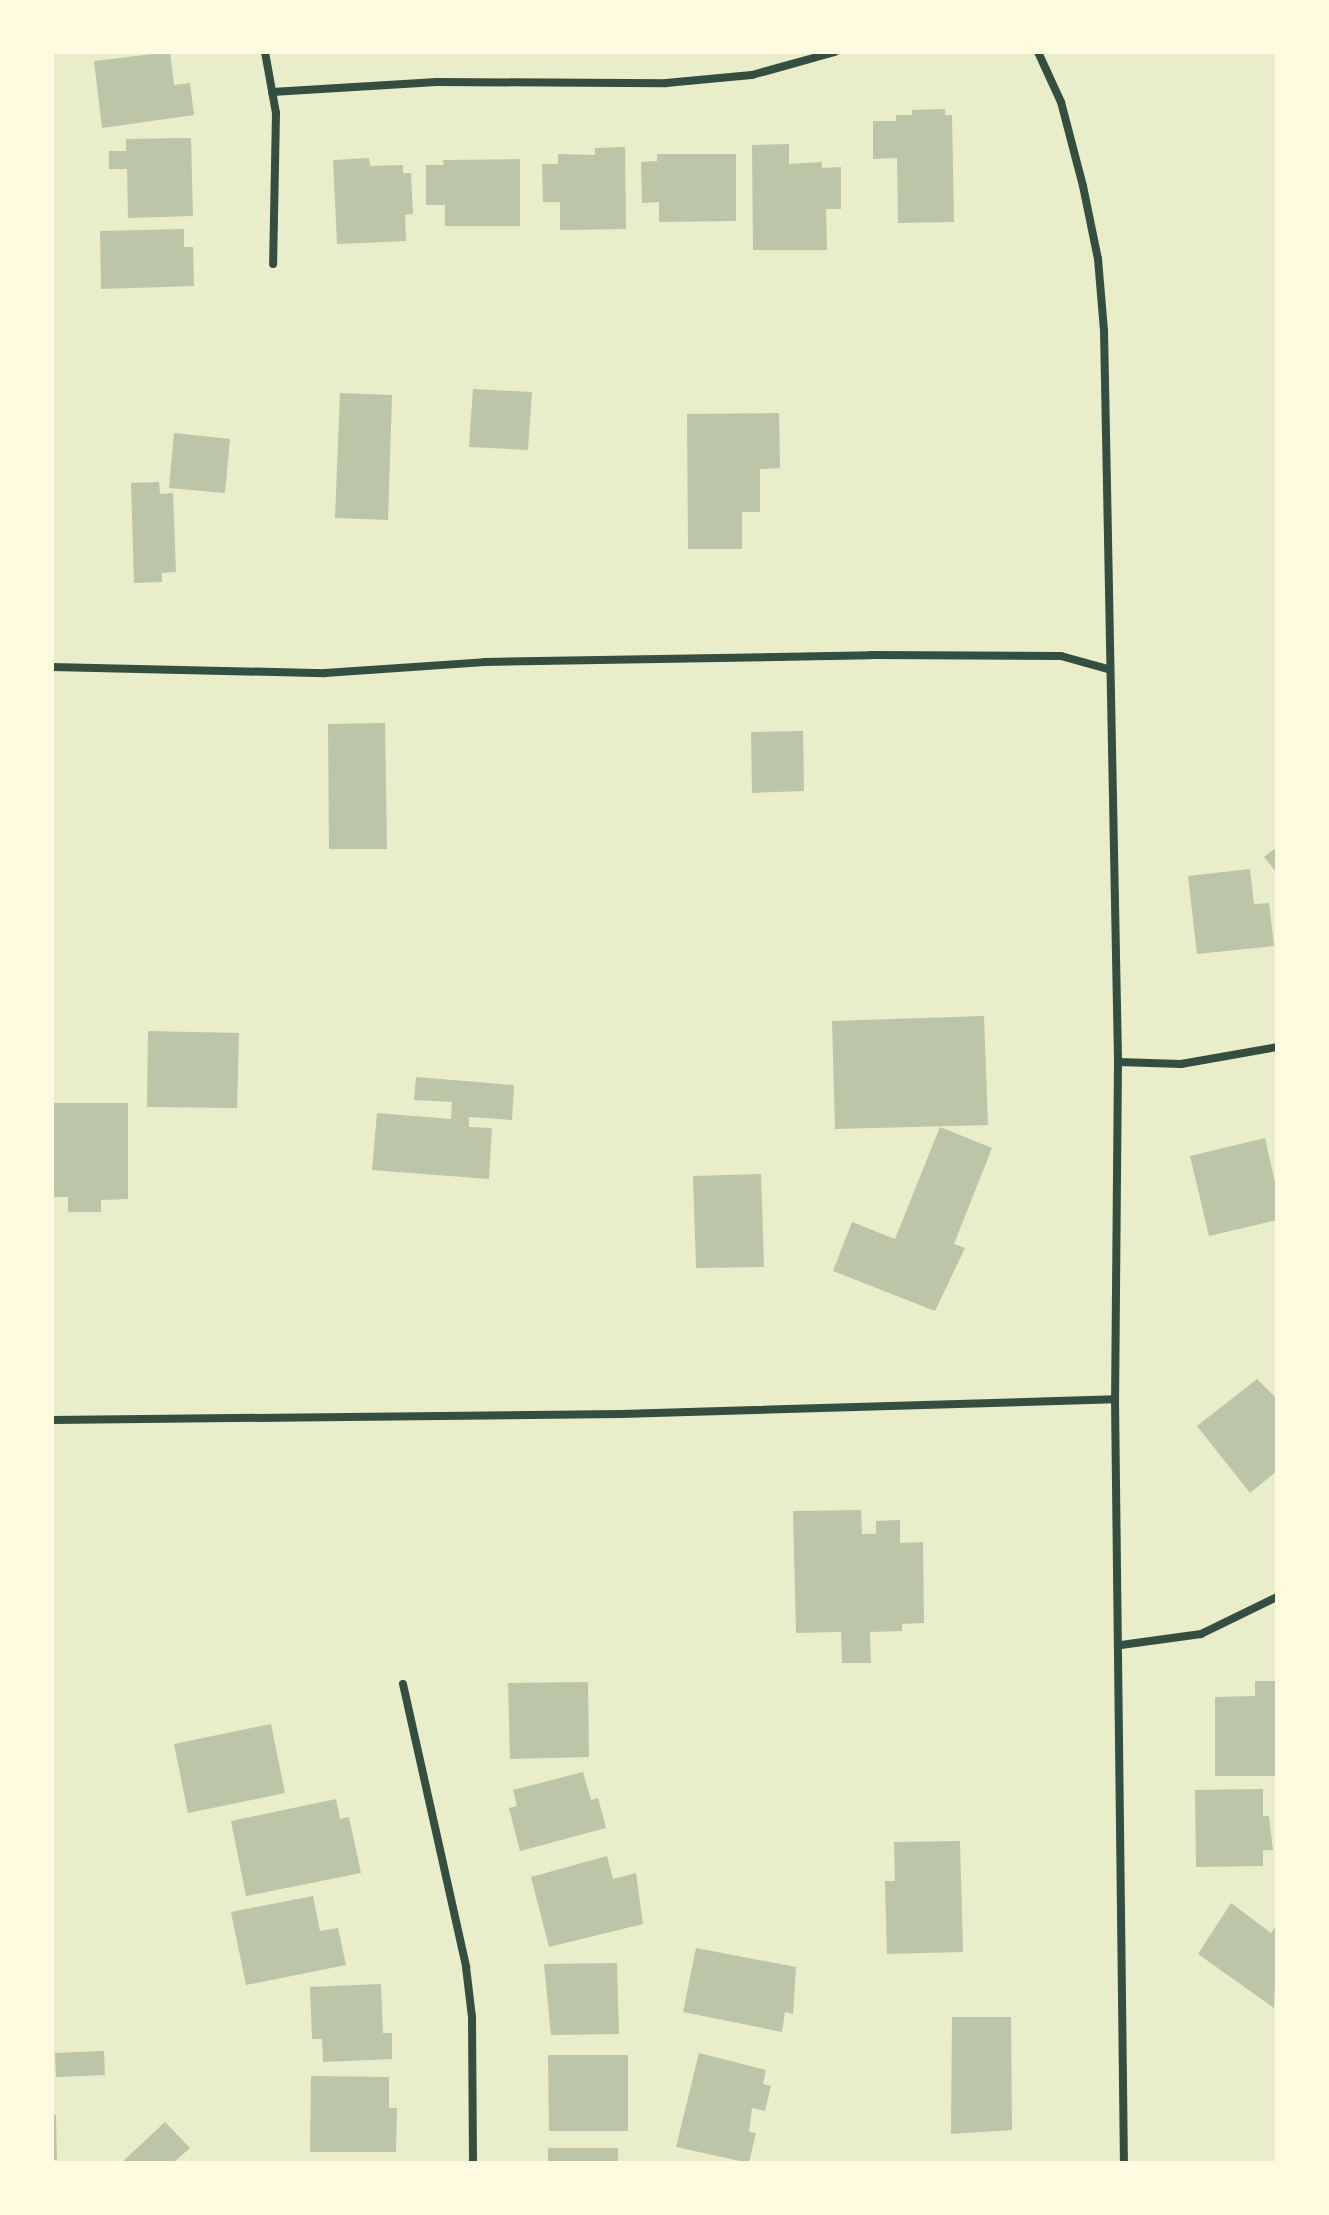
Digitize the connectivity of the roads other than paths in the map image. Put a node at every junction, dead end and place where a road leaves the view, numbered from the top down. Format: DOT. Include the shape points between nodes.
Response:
graph roads {
  1 [pos="265,52"];
  2 [pos="835,52"];
  3 [pos="1038,52"];
  4 [pos="272,92"];
  5 [pos="273,264"];
  6 [pos="52,667"];
  7 [pos="1108,669"];
  8 [pos="1277,1047"];
  9 [pos="1118,1062"];
  10 [pos="1115,1399"];
  11 [pos="52,1420"];
  12 [pos="1277,1597"];
  13 [pos="1121,1645"];
  14 [pos="403,1684"];
  15 [pos="473,2163"];
  16 [pos="1124,2163"];
  1 -- 4 [label="street"];
  2 -- 4 [label="street" via="752,75 666,83 437,82"];
  3 -- 7 [label="street" via="1061,102 1098,259 1107,394"];
  4 -- 5 [label="street"];
  6 -- 7 [label="street" via="325,673 485,662 871,655 1061,656"];
  7 -- 9 [label="street"];
  8 -- 9 [label="street" via="1181,1064"];
  9 -- 10 [label="street"];
  10 -- 11 [label="street" via="621,1414"];
  10 -- 13 [label="street"];
  12 -- 13 [label="street" via="1201,1634"];
  13 -- 16 [label="street"];
  14 -- 15 [label="street" via="466,1967 472,2017"];
}
